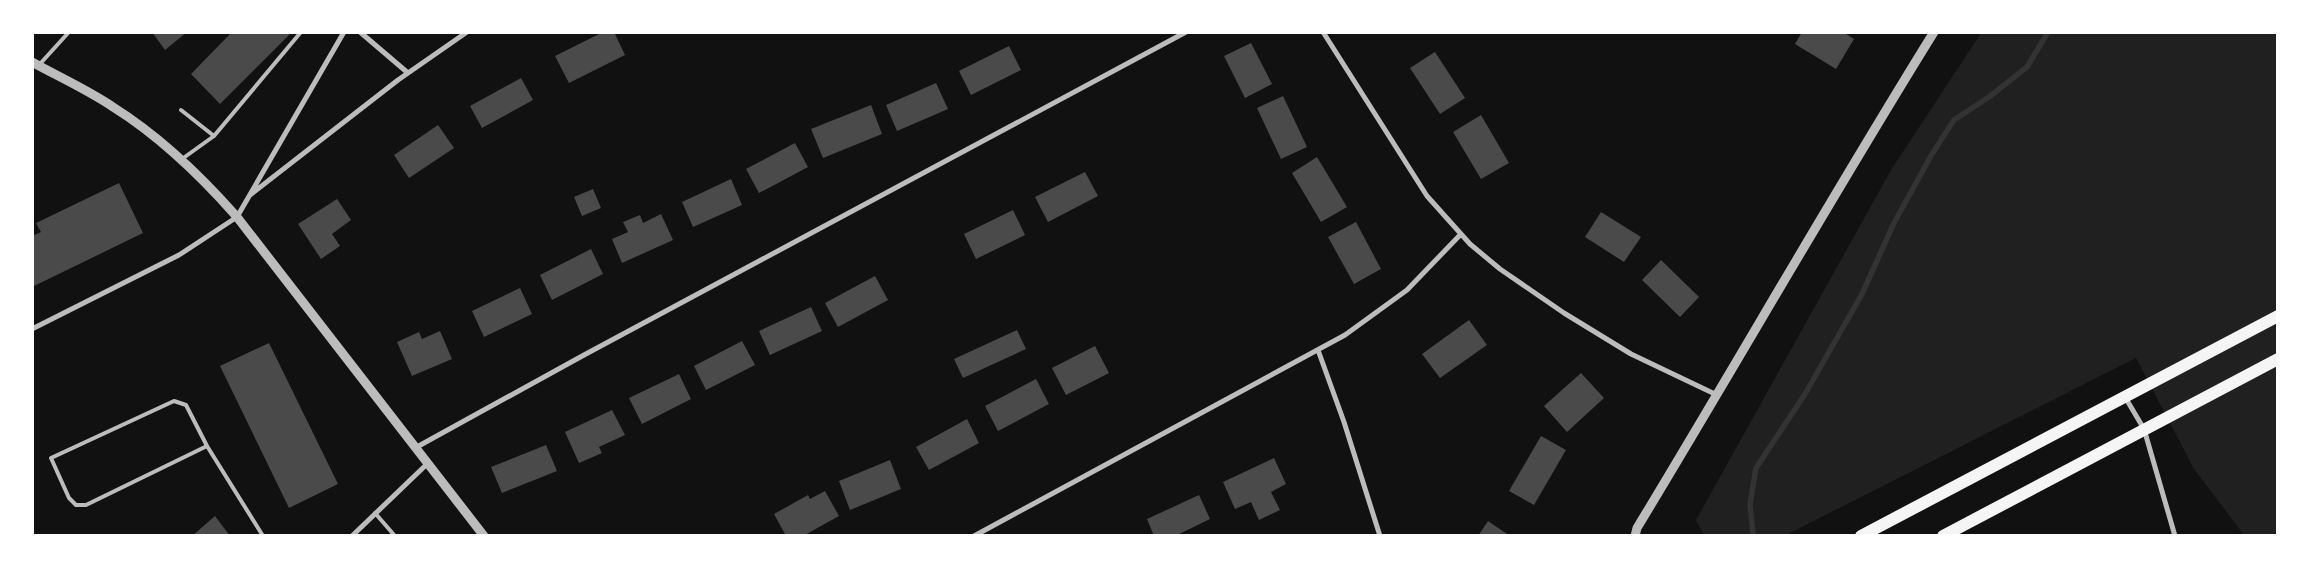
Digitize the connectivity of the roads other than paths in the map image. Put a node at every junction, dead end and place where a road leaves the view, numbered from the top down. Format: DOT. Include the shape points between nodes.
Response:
graph roads {
  1 [pos="69,32"];
  2 [pos="301,32"];
  3 [pos="344,32"];
  4 [pos="360,32"];
  5 [pos="467,32"];
  6 [pos="1186,32"];
  7 [pos="1323,32"];
  8 [pos="1934,32"];
  9 [pos="36,63"];
  10 [pos="408,73"];
  11 [pos="181,110"];
  12 [pos="214,136"];
  13 [pos="182,159"];
  14 [pos="248,197"];
  15 [pos="237,217"];
  16 [pos="1460,235"];
  17 [pos="2278,316"];
  18 [pos="32,329"];
  19 [pos="1318,350"];
  20 [pos="2278,359"];
  21 [pos="1718,395"];
  22 [pos="2125,396"];
  23 [pos="2144,429"];
  24 [pos="207,446"];
  25 [pos="415,448"];
  26 [pos="427,464"];
  27 [pos="375,513"];
  28 [pos="263,536"];
  29 [pos="352,536"];
  30 [pos="395,536"];
  31 [pos="484,536"];
  32 [pos="974,536"];
  33 [pos="1380,536"];
  34 [pos="1635,536"];
  35 [pos="1861,536"];
  36 [pos="1943,536"];
  37 [pos="2175,536"];
  1 -- 9 [label="lane"];
  2 -- 12 [label="lane"];
  3 -- 14 [label="street"];
  4 -- 10 [label="street"];
  5 -- 10 [label="street"];
  6 -- 25 [label="street"];
  7 -- 16 [label="street" via="1428,196"];
  8 -- 21 [label="street" via="1824,211"];
  9 -- 13 [label="street" via="112,106 148,130"];
  10 -- 14 [label="street"];
  11 -- 12 [label="lane"];
  12 -- 13 [label="lane"];
  13 -- 15 [label="street"];
  14 -- 15 [label="street"];
  15 -- 18 [label="street" via="179,255"];
  15 -- 25 [label="street"];
  16 -- 19 [label="street" via="1407,290 1345,336"];
  16 -- 21 [label="street" via="1500,270 1631,354"];
  17 -- 22 [label="main road"];
  19 -- 32 [label="street"];
  19 -- 33 [label="street"];
  20 -- 23 [label="main road"];
  21 -- 34 [label="street"];
  22 -- 23 [label="street"];
  22 -- 35 [label="main road"];
  23 -- 36 [label="main road"];
  23 -- 37 [label="street"];
  24 -- 24 [label="lane" via="186,405 174,401 51,458 69,498 76,504 86,505"];
  24 -- 28 [label="lane"];
  25 -- 26 [label="street"];
  26 -- 27 [label="street"];
  26 -- 31 [label="street"];
  27 -- 29 [label="street"];
  27 -- 30 [label="lane"];
}
